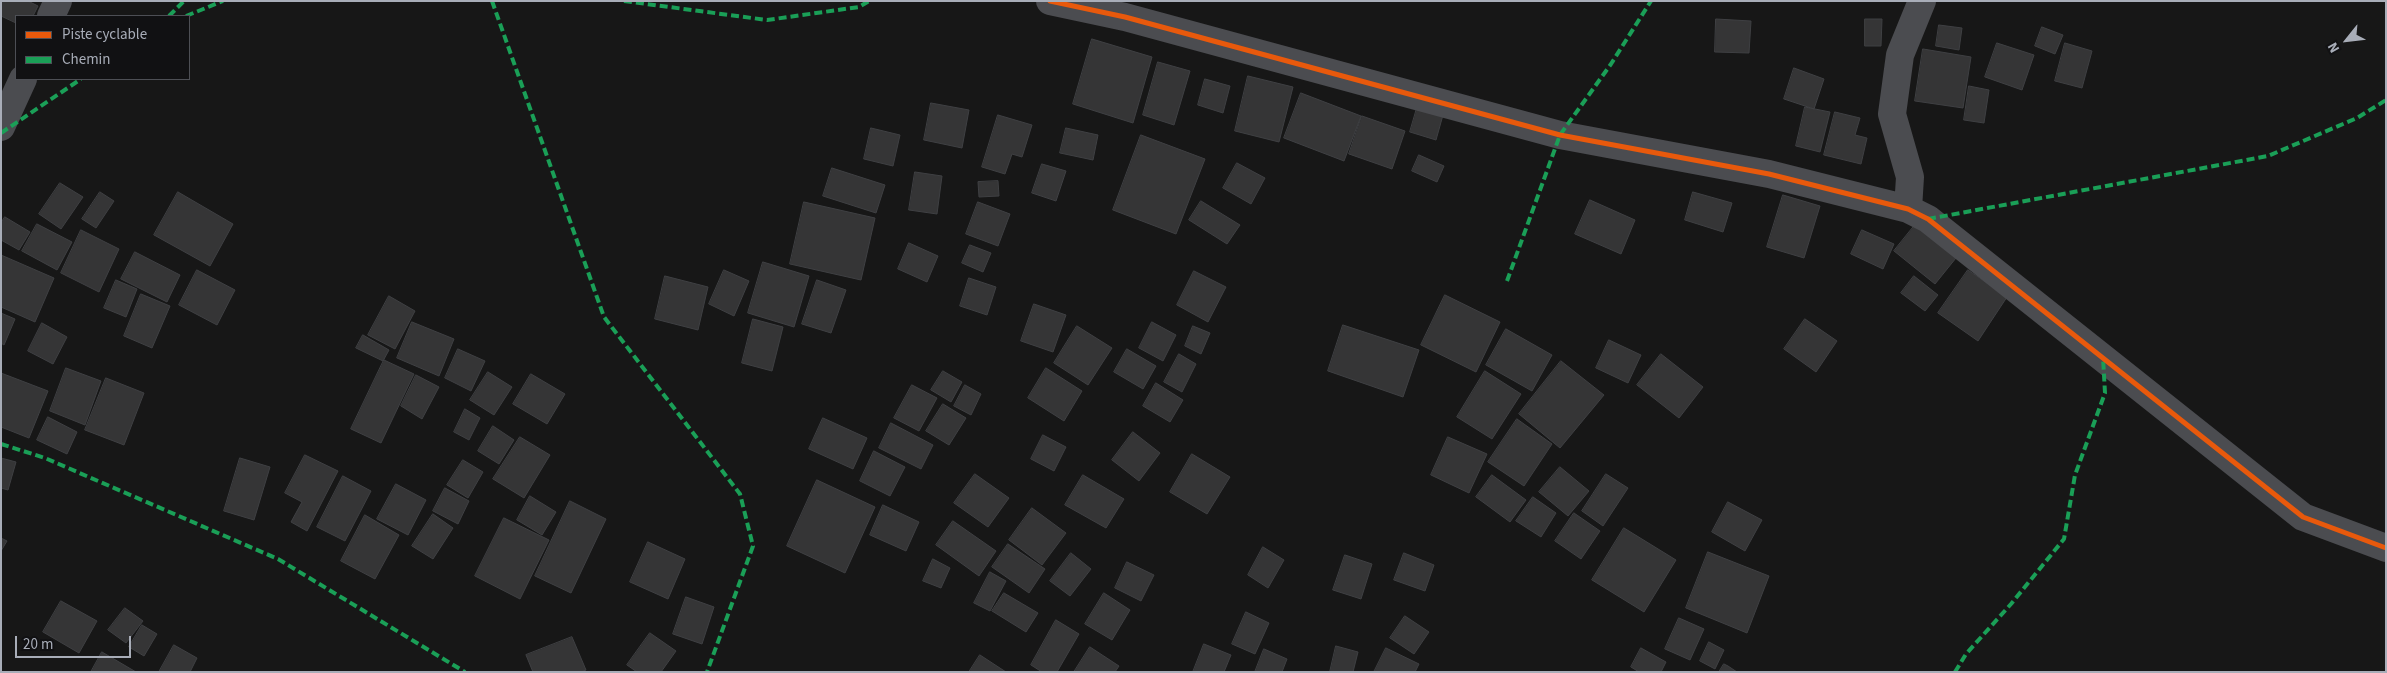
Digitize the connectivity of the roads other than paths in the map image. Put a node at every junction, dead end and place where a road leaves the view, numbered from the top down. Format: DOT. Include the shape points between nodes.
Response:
graph roads {
  1 [pos="58,1"];
  2 [pos="1050,1"];
  3 [pos="1922,1"];
  4 [pos="51,15"];
  5 [pos="23,80"];
  6 [pos="1,127"];
  7 [pos="1908,208"];
  8 [pos="2386,548"];
  1 -- 4 [label="street"];
  2 -- 7 [label="street" via="1125,17 1560,136 1769,174"];
  3 -- 7 [label="street" via="1900,55 1892,114 1910,177"];
  5 -- 6 [label="street"];
  7 -- 8 [label="street" via="1928,219 2303,517"];
}
